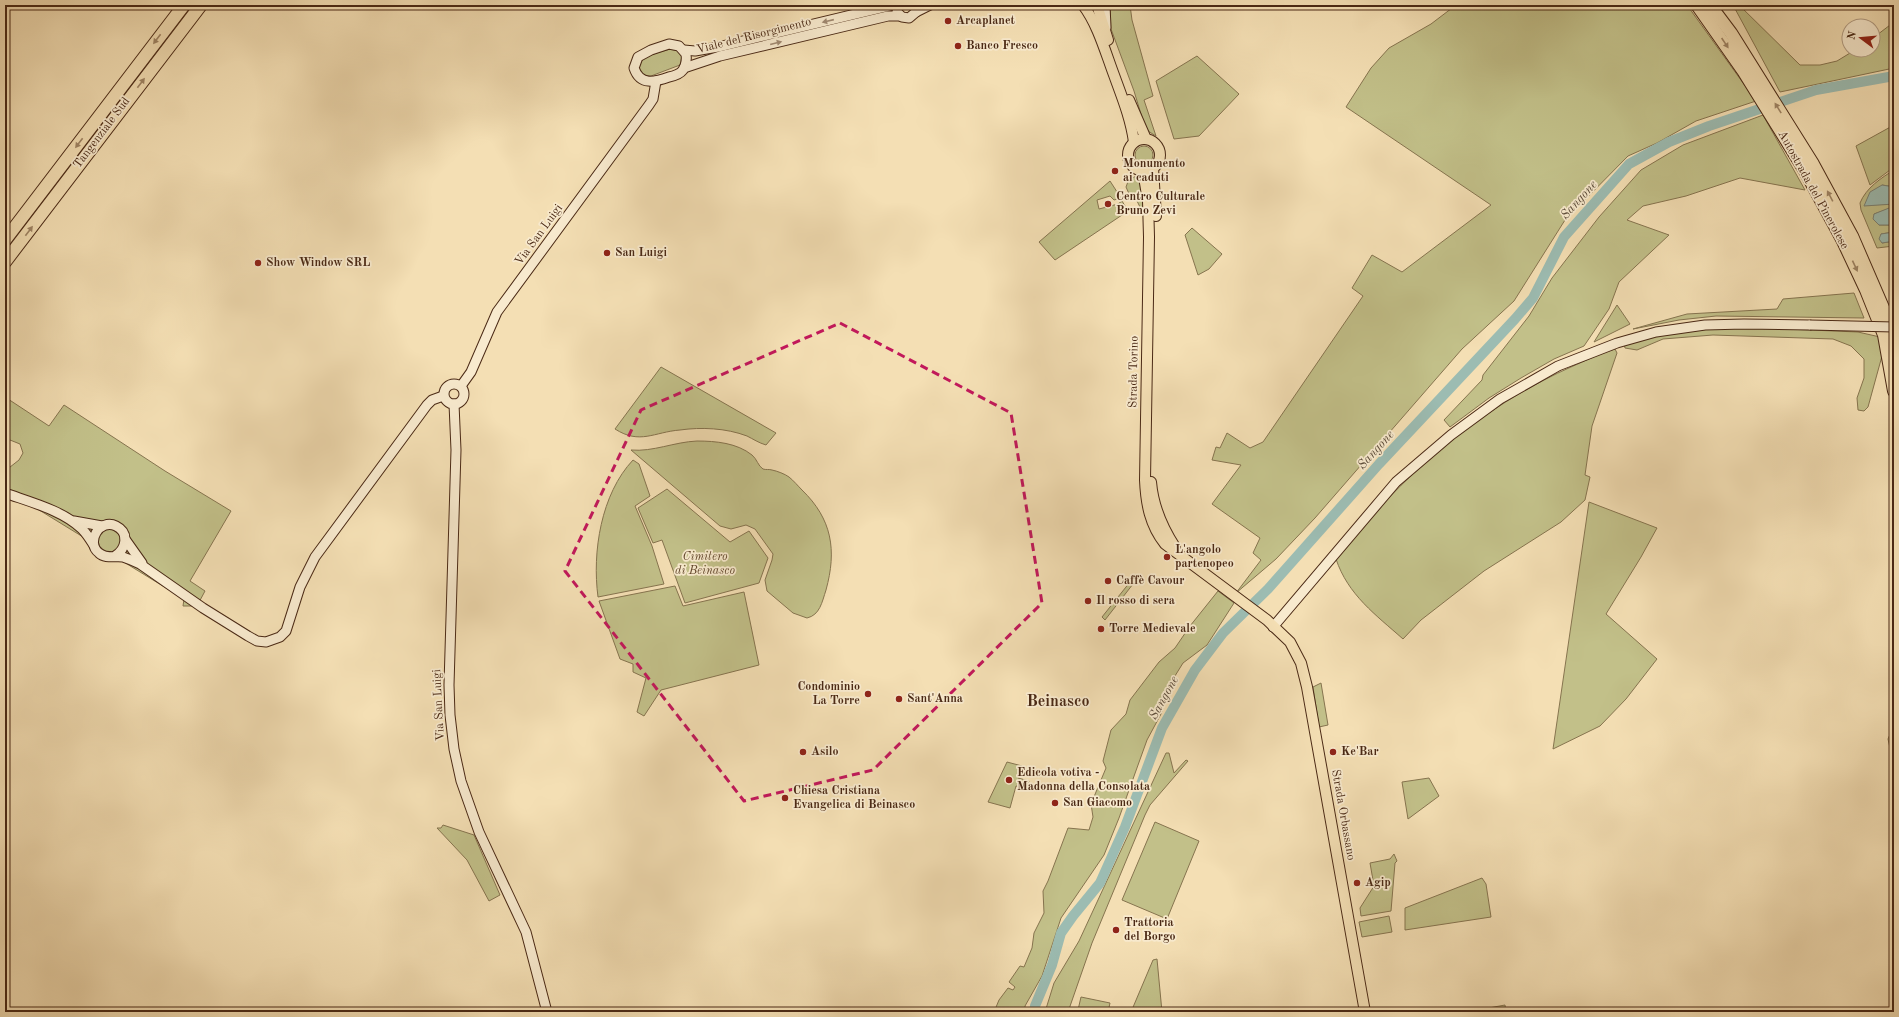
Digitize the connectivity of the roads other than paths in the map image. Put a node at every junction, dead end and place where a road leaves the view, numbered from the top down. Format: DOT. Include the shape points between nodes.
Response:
graph roads {
  1 [pos="184,5"];
  2 [pos="201,5"];
  3 [pos="893,5"];
  4 [pos="897,5"];
  5 [pos="930,5"];
  6 [pos="1083,5"];
  7 [pos="1097,5"];
  8 [pos="1105,5"];
  9 [pos="1697,5"];
  10 [pos="1710,5"];
  11 [pos="916,8"];
  12 [pos="900,16"];
  13 [pos="1106,36"];
  14 [pos="684,50"];
  15 [pos="684,68"];
  16 [pos="642,80"];
  17 [pos="656,81"];
  18 [pos="649,105"];
  19 [pos="1146,139"];
  20 [pos="1134,142"];
  21 [pos="1809,167"];
  22 [pos="1154,168"];
  23 [pos="1143,171"];
  24 [pos="5,240"];
  25 [pos="5,262"];
  26 [pos="1894,327"];
  27 [pos="1894,333"];
  28 [pos="461,386"];
  29 [pos="1894,391"];
  30 [pos="443,396"];
  31 [pos="454,404"];
  32 [pos="5,493"];
  33 [pos="70,520"];
  34 [pos="102,526"];
  35 [pos="125,539"];
  36 [pos="93,544"];
  37 [pos="114,556"];
  38 [pos="1185,558"];
  39 [pos="149,570"];
  40 [pos="1272,626"];
  41 [pos="547,1012"];
  42 [pos="1358,1012"];
  43 [pos="1365,1012"];
  1 -- 24 [label="highway, Tangenziale Sud, one-way"];
  25 -- 2 [label="highway, Tangenziale Sud, one-way"];
  3 -- 14 [label="street, Viale del Risorgimento, one-way" via="718,47"];
  4 -- 12 [label="street" via="896,10"];
  5 -- 11 [label="street"];
  6 -- 20 [label="main road" via="1092,19 1107,56"];
  7 -- 13 [label="main road"];
  8 -- 13 [label="street"];
  9 -- 21 [label="highway, Autostrada del Pinerolese, one-way"];
  21 -- 10 [label="highway, Autostrada del Pinerolese, one-way" via="1744,55"];
  11 -- 12 [label="street, Viale del Risorgimento" via="909,18"];
  15 -- 12 [label="street, Viale del Risorgimento, one-way" via="781,41 888,16"];
  13 -- 19 [label="main road" via="1131,106"];
  14 -- 15 [label="street, Viale del Risorgimento" via="687,58"];
  14 -- 16 [label="street, Viale del Risorgimento" via="669,44 638,56 634,68"];
  15 -- 17 [label="street, Viale del Risorgimento" via="680,73"];
  16 -- 17 [label="street, Viale del Risorgimento"];
  16 -- 18 [label="street" via="649,93"];
  17 -- 18 [label="street, Via San Luigi" via="653,99"];
  18 -- 28 [label="street, Via San Luigi" via="497,312 471,372"];
  19 -- 20 [label="main road"];
  19 -- 22 [label="main road" via="1154,141 1160,151 1159,162"];
  20 -- 23 [label="main road" via="1129,151 1129,161"];
  27 -- 21 [label="highway, Autostrada del Pinerolese, one-way" via="1852,236"];
  21 -- 29 [label="highway, Autostrada del Pinerolese, one-way" via="1875,312 1884,336"];
  22 -- 23 [label="main road"];
  22 -- 38 [label="main road, Strada Torino" via="1156,237 1151,483 1155,508 1162,525 1172,543"];
  23 -- 38 [label="main road, Strada Torino" via="1148,200 1149,237 1146,496 1148,509 1158,534 1172,550"];
  26 -- 40 [label="street, bridge" via="1720,325 1656,332 1617,343 1558,366 1500,399 1451,435 1396,482"];
  28 -- 30 [label="street" via="456,383 449,384 444,389"];
  28 -- 31 [label="street, Via San Luigi" via="464,392 463,399"];
  30 -- 31 [label="street" via="447,402"];
  30 -- 39 [label="street" via="427,405 322,547 300,587 286,631 275,640 257,641 203,608"];
  31 -- 41 [label="street, Via San Luigi" via="456,450 449,685 454,749 470,808 526,932"];
  32 -- 33 [label="street"];
  33 -- 34 [label="street"];
  33 -- 36 [label="street" via="82,529"];
  34 -- 35 [label="street" via="117,527"];
  34 -- 36 [label="street" via="95,533"];
  35 -- 37 [label="street" via="123,549"];
  35 -- 39 [label="street"];
  36 -- 37 [label="street" via="104,556"];
  37 -- 39 [label="street" via="129,559"];
  38 -- 40 [label="main road, Strada Torino"];
  40 -- 42 [label="main road, Strada Orbassano" via="1295,663 1299,678"];
  40 -- 43 [label="main road, Strada Orbassano" via="1294,648 1304,671"];
}
